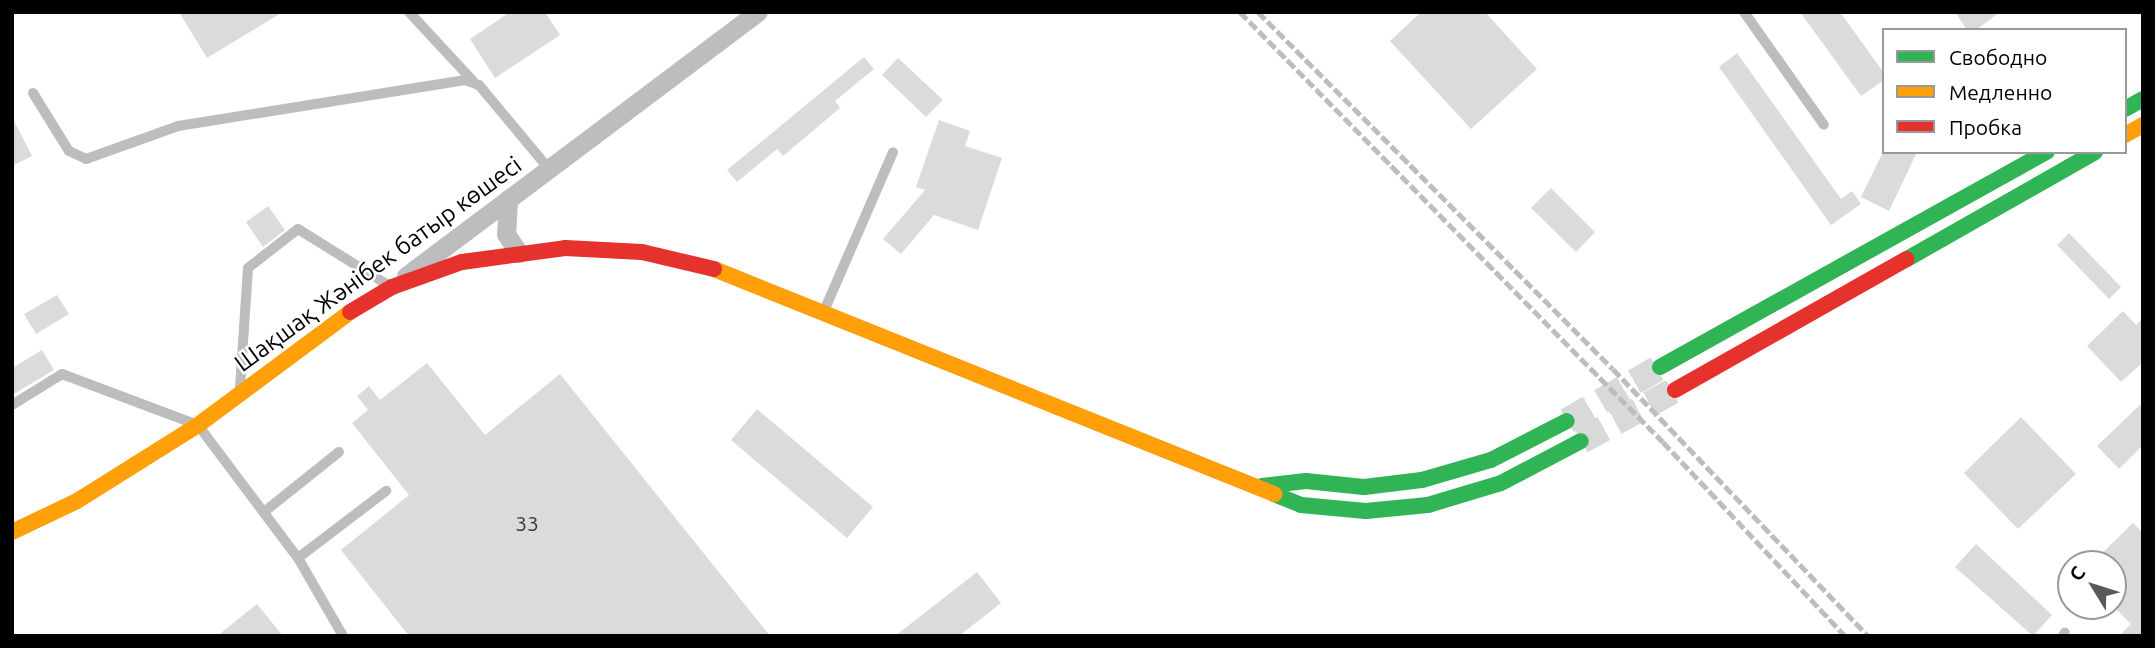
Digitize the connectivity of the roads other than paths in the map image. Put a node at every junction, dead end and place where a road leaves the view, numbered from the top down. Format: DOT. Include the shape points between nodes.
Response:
graph roads {
  1 [pos="410,12"];
  2 [pos="758,12"];
  3 [pos="1744,12"];
  4 [pos="474,82"];
  5 [pos="33,93"];
  6 [pos="2143,99"];
  7 [pos="2127,108"];
  8 [pos="1824,125"];
  9 [pos="2143,125"];
  10 [pos="2127,134"];
  11 [pos="893,152"];
  12 [pos="2043,154"];
  13 [pos="2091,154"];
  14 [pos="549,169"];
  15 [pos="508,200"];
  16 [pos="519,253"];
  17 [pos="392,287"];
  18 [pos="824,312"];
  19 [pos="1660,368"];
  20 [pos="1675,390"];
  21 [pos="240,395"];
  22 [pos="12,405"];
  23 [pos="1567,421"];
  24 [pos="198,425"];
  25 [pos="1581,441"];
  26 [pos="339,453"];
  27 [pos="1262,486"];
  28 [pos="386,491"];
  29 [pos="264,512"];
  30 [pos="12,532"];
  31 [pos="298,558"];
  32 [pos="343,636"];
  1 -- 4 [label="lane"];
  2 -- 14 [label="street, Шақшақ Жәнібек батыр көшесі"];
  3 -- 8 [label="lane"];
  4 -- 5 [label="lane" via="178,125 86,159 69,151"];
  4 -- 14 [label="lane"];
  6 -- 7 [label="main road"];
  9 -- 10 [label="main road"];
  11 -- 18 [label="lane"];
  12 -- 19 [label="main road"];
  13 -- 20 [label="main road"];
  14 -- 15 [label="street, Шақшақ Жәнібек батыр көшесі"];
  15 -- 16 [label="street" via="506,234"];
  15 -- 17 [label="street, Шақшақ Жәнібек батыр көшесі"];
  16 -- 17 [label="main road" via="462,262"];
  16 -- 18 [label="main road" via="565,248 642,252 717,270"];
  17 -- 21 [label="main road, Шақшақ Жәнібек батыр көшесі" via="350,312"];
  17 -- 21 [label="lane" via="298,229 248,268"];
  18 -- 27 [label="main road"];
  21 -- 24 [label="main road, Шақшақ Жәнібек батыр көшесі"];
  22 -- 24 [label="lane" via="62,374"];
  23 -- 27 [label="main road" via="1491,460 1422,480 1364,487 1306,481"];
  24 -- 29 [label="lane"];
  24 -- 30 [label="main road, Шақшақ Жәнібек батыр көшесі" via="77,501"];
  25 -- 27 [label="main road" via="1501,483 1428,505 1366,511 1301,505"];
  26 -- 29 [label="lane"];
  28 -- 31 [label="lane"];
  29 -- 31 [label="lane"];
  31 -- 32 [label="lane"];
}
